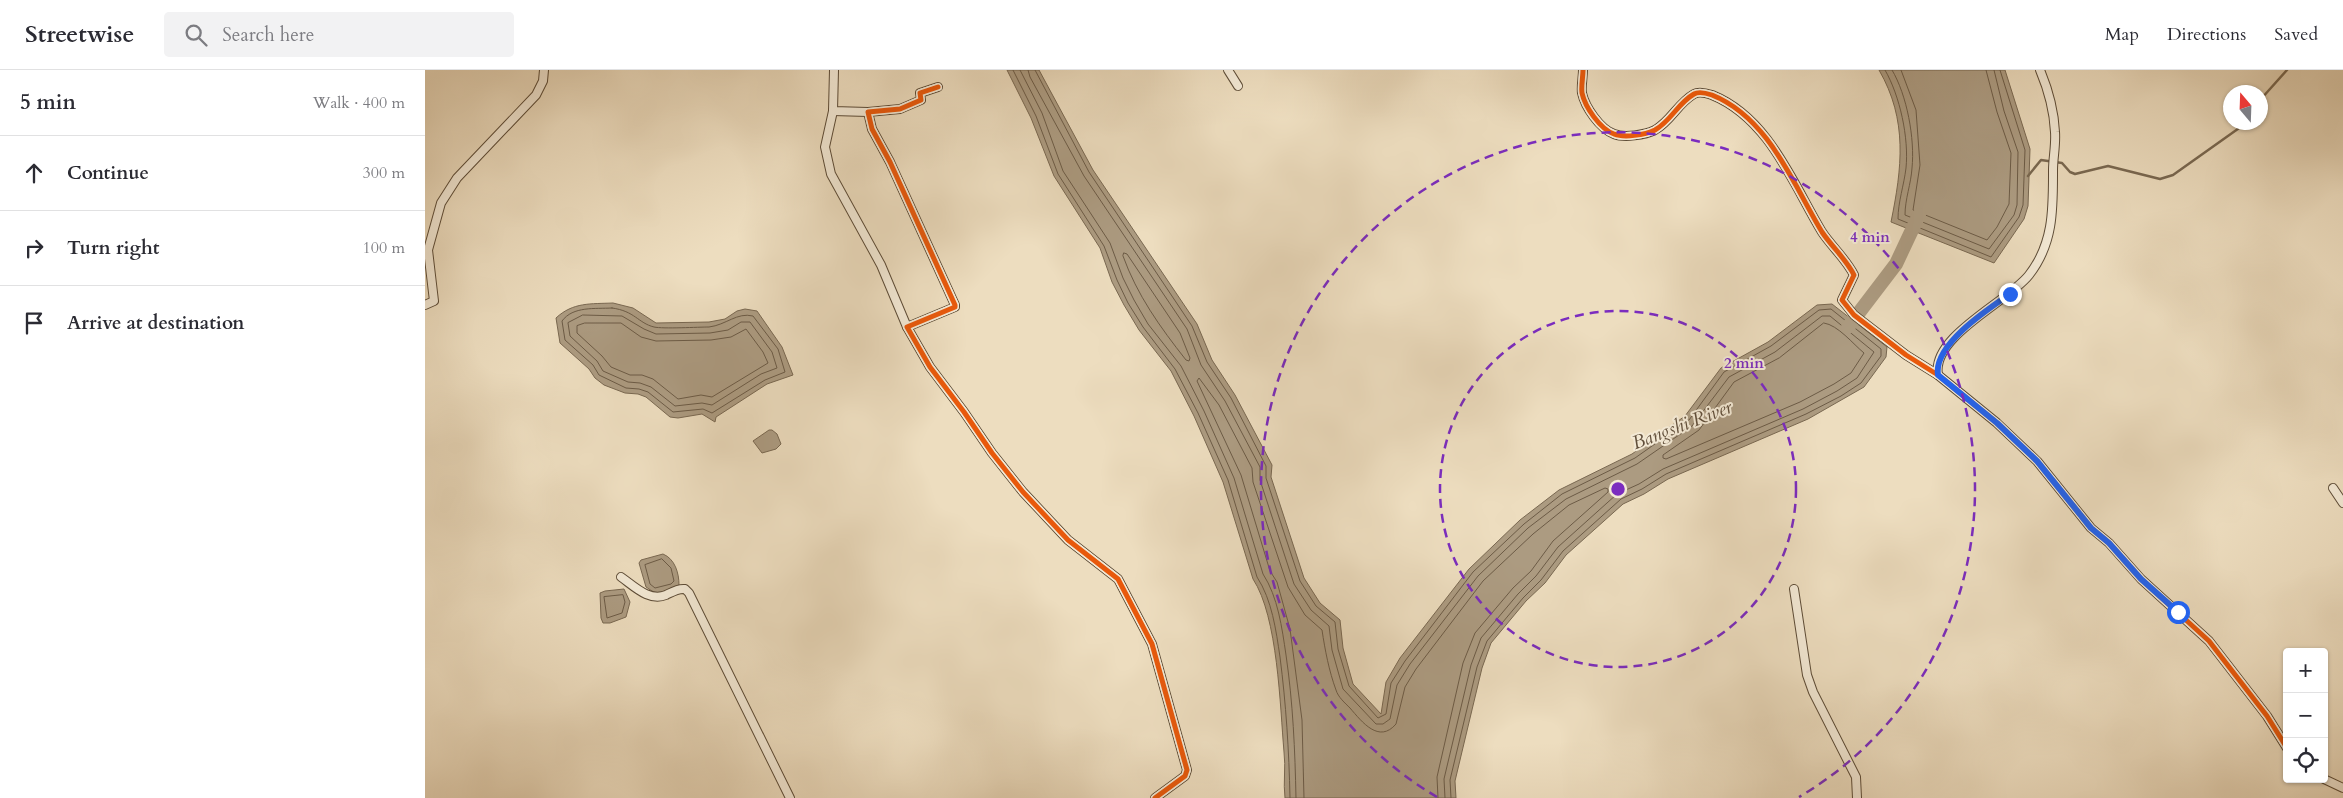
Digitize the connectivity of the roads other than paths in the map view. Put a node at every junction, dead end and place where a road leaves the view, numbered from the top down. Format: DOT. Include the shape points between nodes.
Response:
graph roads {
  1 [pos="544,70"];
  2 [pos="834,70"];
  3 [pos="1228,70"];
  4 [pos="1583,70"];
  5 [pos="2040,70"];
  6 [pos="1238,86"];
  7 [pos="938,87"];
  8 [pos="833,111"];
  9 [pos="869,112"];
  10 [pos="425,305"];
  11 [pos="907,327"];
  12 [pos="1938,375"];
  13 [pos="2333,488"];
  14 [pos="2343,503"];
  15 [pos="621,578"];
  16 [pos="1794,590"];
  17 [pos="2283,742"];
  18 [pos="2328,781"];
  19 [pos="2343,788"];
  20 [pos="790,798"];
  21 [pos="1155,798"];
  22 [pos="1857,798"];
  1 -- 10 [label="street" via="543,82 536,96 457,178 441,202 428,250 434,301"];
  2 -- 8 [label="street"];
  3 -- 6 [label="street"];
  4 -- 12 [label="street" via="1582,92 1587,105 1604,127 1615,135 1653,131 1667,122 1685,100 1700,92 1712,95 1755,125 1793,180 1824,235 1854,275 1842,300 1858,318"];
  5 -- 12 [label="street" via="2051,103 2055,133 2051,226 2038,261 2028,277 1980,315 1945,349 1937,363"];
  7 -- 9 [label="street" via="921,93 921,100 904,108"];
  8 -- 9 [label="street"];
  8 -- 11 [label="street" via="825,147 831,174 881,265"];
  9 -- 11 [label="street" via="872,129 955,305"];
  11 -- 21 [label="street" via="944,387 1023,492 1068,540 1118,579 1152,644 1187,770 1185,776"];
  12 -- 17 [label="street" via="2012,436 2037,461 2091,528 2209,641"];
  13 -- 14 [label="street"];
  15 -- 20 [label="street" via="649,596 663,596 681,588 689,593"];
  16 -- 22 [label="street" via="1807,675 1856,777"];
  18 -- 19 [label="street"];
}
